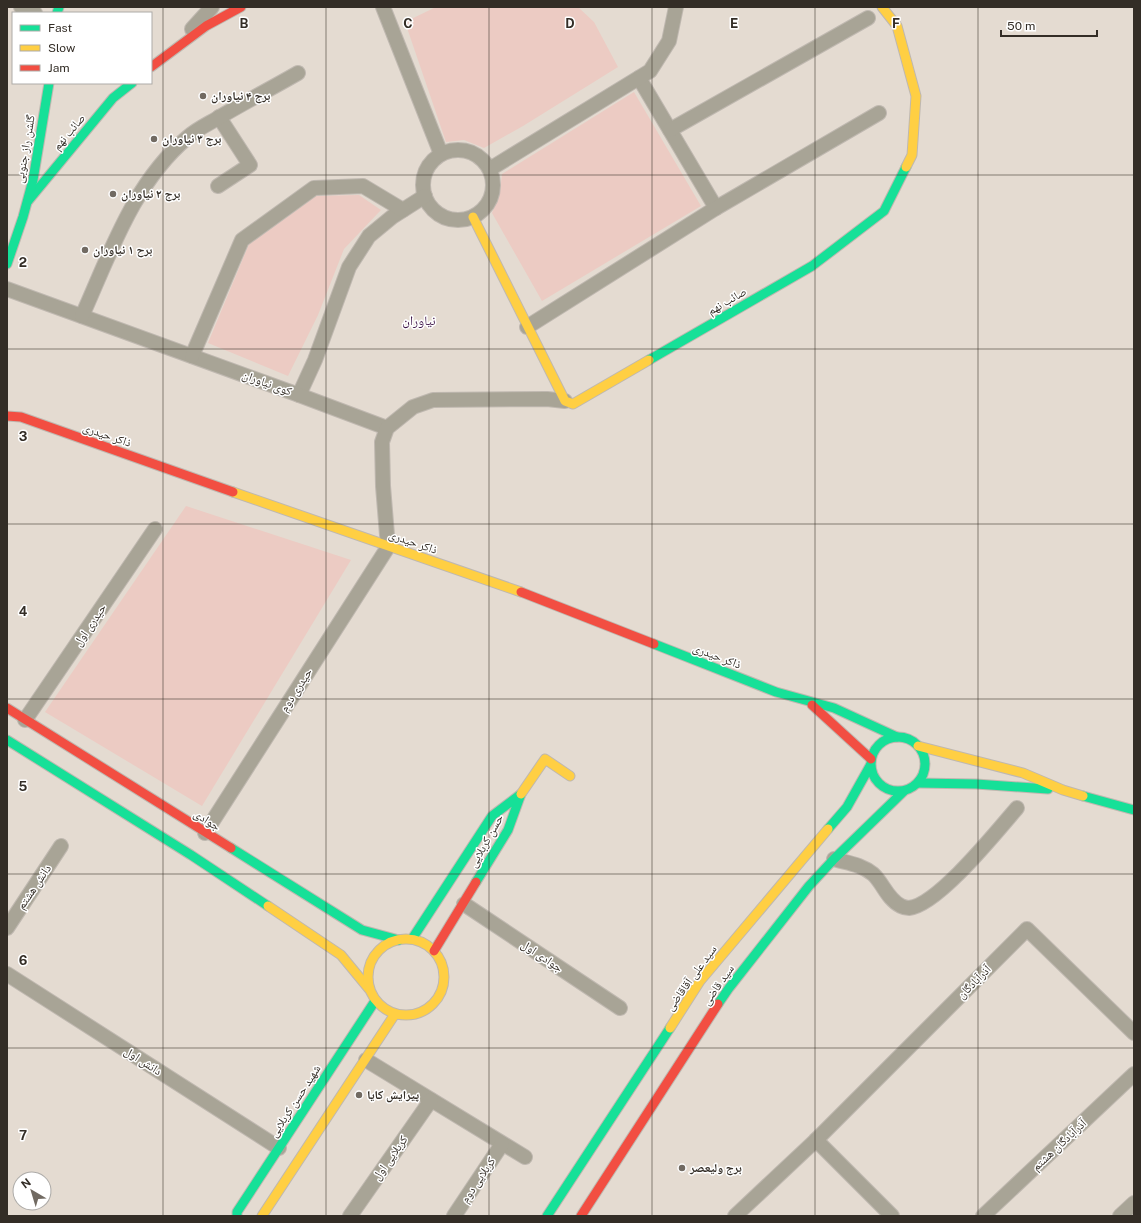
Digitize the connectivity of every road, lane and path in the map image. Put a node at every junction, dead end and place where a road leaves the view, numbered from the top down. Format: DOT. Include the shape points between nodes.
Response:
graph roads {
  1 [pos="21,7"];
  2 [pos="212,7"];
  3 [pos="241,7"];
  4 [pos="384,7"];
  5 [pos="676,7"];
  6 [pos="882,7"];
  7 [pos="33,12"];
  8 [pos="868,18"];
  9 [pos="171,51"];
  10 [pos="152,56"];
  11 [pos="152,66"];
  12 [pos="298,73"];
  13 [pos="639,78"];
  14 [pos="49,84"];
  15 [pos="131,84"];
  16 [pos="880,112"];
  17 [pos="219,117"];
  18 [pos="670,130"];
  19 [pos="441,154"];
  20 [pos="490,169"];
  21 [pos="218,186"];
  22 [pos="424,196"];
  23 [pos="28,200"];
  24 [pos="716,208"];
  25 [pos="403,210"];
  26 [pos="473,217"];
  27 [pos="7,264"];
  28 [pos="7,289"];
  29 [pos="82,316"];
  30 [pos="527,327"];
  31 [pos="192,356"];
  32 [pos="300,395"];
  33 [pos="565,401"];
  34 [pos="7,416"];
  35 [pos="387,428"];
  36 [pos="155,529"];
  37 [pos="388,547"];
  38 [pos="808,701"];
  39 [pos="7,708"];
  40 [pos="23,723"];
  41 [pos="897,737"];
  42 [pos="10,742"];
  43 [pos="918,746"];
  44 [pos="871,762"];
  45 [pos="570,776"];
  46 [pos="918,783"];
  47 [pos="1062,790"];
  48 [pos="904,791"];
  49 [pos="521,794"];
  50 [pos="1017,808"];
  51 [pos="1134,810"];
  52 [pos="203,835"];
  53 [pos="61,846"];
  54 [pos="825,851"];
  55 [pos="464,904"];
  56 [pos="7,928"];
  57 [pos="412,939"];
  58 [pos="399,940"];
  59 [pos="434,951"];
  60 [pos="7,974"];
  61 [pos="369,989"];
  62 [pos="375,1001"];
  63 [pos="620,1008"];
  64 [pos="395,1014"];
  65 [pos="1134,1033"];
  66 [pos="366,1060"];
  67 [pos="1134,1074"];
  68 [pos="430,1100"];
  69 [pos="816,1140"];
  70 [pos="502,1144"];
  71 [pos="279,1148"];
  72 [pos="525,1157"];
  73 [pos="1134,1203"];
  74 [pos="237,1216"];
  75 [pos="262,1216"];
  76 [pos="350,1216"];
  77 [pos="454,1216"];
  78 [pos="546,1216"];
  79 [pos="581,1216"];
  80 [pos="735,1216"];
  81 [pos="892,1216"];
  82 [pos="983,1216"];
  83 [pos="1120,1216"];
  1 -- 7 [label="street"];
  2 -- 9 [label="street"];
  3 -- 9 [label="street" via="225,14"];
  4 -- 19 [label="street"];
  5 -- 13 [label="street" via="669,41 650,71"];
  6 -- 33 [label="street, صائب نهم" via="897,26 916,96 912,155 884,211 812,266 574,404"];
  8 -- 18 [label="street"];
  9 -- 10 [label="street"];
  9 -- 11 [label="street"];
  12 -- 17 [label="street"];
  13 -- 18 [label="street"];
  13 -- 20 [label="street"];
  14 -- 23 [label="street, گلشن راز جنوبی" via="36,168"];
  15 -- 23 [label="street, صائب نهم" via="113,98"];
  16 -- 24 [label="street"];
  17 -- 21 [label="street" via="250,165"];
  17 -- 29 [label="street" via="188,137 165,159 149,181 118,232"];
  18 -- 24 [label="street"];
  19 -- 20 [label="street" via="452,150 464,150 479,157"];
  19 -- 22 [label="street" via="425,172"];
  20 -- 26 [label="street" via="493,191 489,202"];
  22 -- 25 [label="street, کوی نیاوران"];
  22 -- 26 [label="street" via="439,215 462,220"];
  23 -- 27 [label="street, گلشن راز جنوبی"];
  24 -- 30 [label="street"];
  25 -- 31 [label="street" via="363,186 314,188 242,240"];
  25 -- 32 [label="street, کوی نیاوران" via="369,236 349,267"];
  26 -- 30 [label="street"];
  28 -- 29 [label="street, کوی نیاوران"];
  29 -- 31 [label="street, کوی نیاوران"];
  30 -- 33 [label="street"];
  31 -- 32 [label="street, کوی نیاوران"];
  32 -- 35 [label="street"];
  33 -- 35 [label="street" via="433,400 413,407"];
  34 -- 37 [label="street, ذاکر حیدری" via="21,417"];
  35 -- 37 [label="street" via="382,442"];
  36 -- 40 [label="street, حیدری اول"];
  37 -- 38 [label="street, ذاکر حیدری" via="523,593 776,692"];
  37 -- 52 [label="street, حیدری دوم"];
  38 -- 41 [label="street, ذاکر حیدری" via="834,708"];
  38 -- 44 [label="street" via="830,719"];
  39 -- 40 [label="street, جوادی"];
  40 -- 52 [label="street, جوادی"];
  41 -- 43 [label="street" via="912,741"];
  41 -- 44 [label="street" via="883,741 877,746"];
  42 -- 61 [label="street" via="193,853 341,955"];
  43 -- 46 [label="street" via="923,752 925,768"];
  43 -- 47 [label="street" via="1023,773"];
  44 -- 48 [label="street" via="872,773 881,786 896,792"];
  44 -- 54 [label="street, سید علی آقاقاضی"];
  45 -- 49 [label="street" via="545,759"];
  46 -- 47 [label="street"];
  46 -- 48 [label="street"];
  47 -- 51 [label="street"];
  48 -- 54 [label="street, سید قاضی"];
  49 -- 55 [label="street, حسن کربلایی" via="508,830"];
  49 -- 57 [label="street, حسن کربلایی" via="492,816"];
  50 -- 54 [label="street" via="968,864 947,884 917,906 908,908 899,905 874,875"];
  52 -- 58 [label="street, جوادی" via="362,930"];
  53 -- 56 [label="street, دانش هشتم"];
  54 -- 78 [label="street, سید علی آقاقاضی" via="700,981"];
  54 -- 79 [label="street, سید قاضی" via="809,886 729,988"];
  55 -- 59 [label="street, حسن کربلایی"];
  55 -- 63 [label="street, جوادی اول"];
  57 -- 58 [label="street"];
  57 -- 59 [label="street"];
  58 -- 61 [label="street" via="387,944 377,952 370,963"];
  59 -- 64 [label="street" via="441,962 444,974 439,997 431,1007 420,1013 408,1016"];
  60 -- 71 [label="street, دانش اول"];
  61 -- 62 [label="street"];
  62 -- 64 [label="street"];
  62 -- 71 [label="street, شهید حسن کربلایی"];
  64 -- 66 [label="street"];
  65 -- 69 [label="street, آذرآبادگان" via="1027,930"];
  66 -- 68 [label="street"];
  66 -- 75 [label="street"];
  67 -- 82 [label="street, آذرآبادگان هشتم"];
  68 -- 70 [label="street"];
  68 -- 76 [label="street, کربلایی اول"];
  69 -- 80 [label="street, آذرآبادگان"];
  69 -- 81 [label="street"];
  70 -- 72 [label="street"];
  70 -- 77 [label="street, کربلایی دوم"];
  71 -- 74 [label="street, شهید حسن کربلایی"];
  73 -- 83 [label="street"];
}
